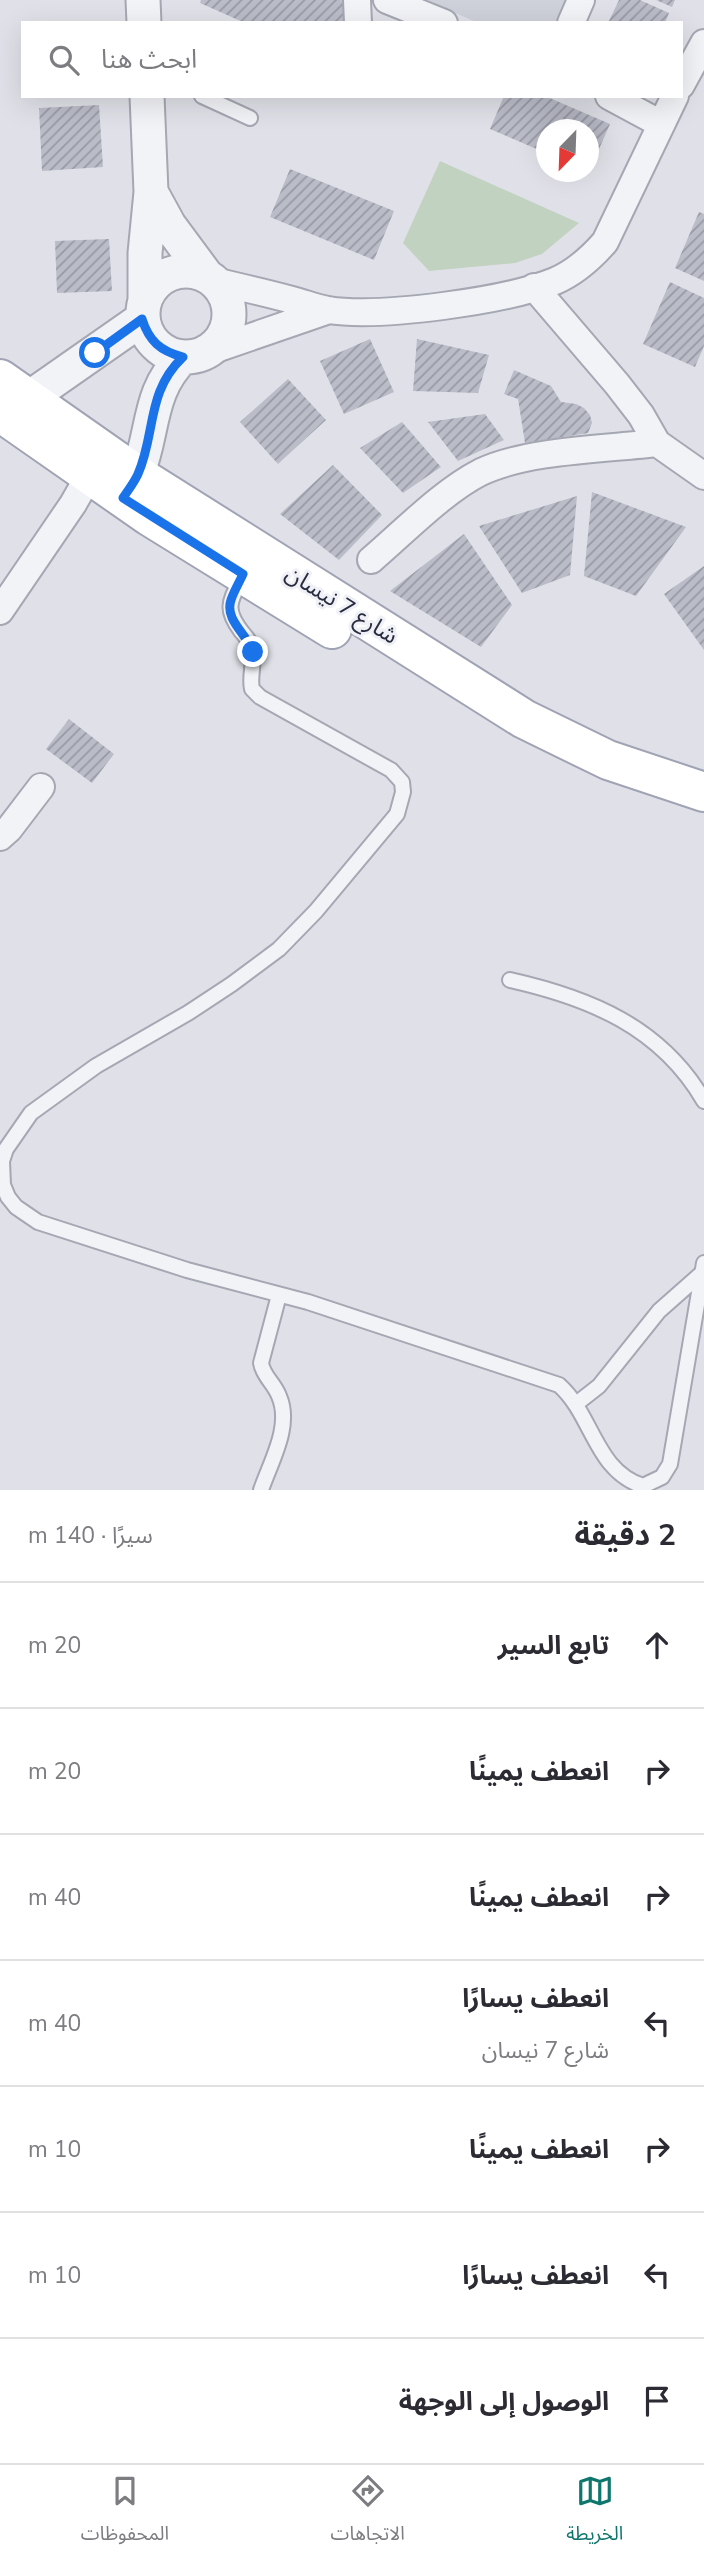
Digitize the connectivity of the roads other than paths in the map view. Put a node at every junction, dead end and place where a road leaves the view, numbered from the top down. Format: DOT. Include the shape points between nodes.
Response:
graph roads {
  1 [pos="144,0"];
  2 [pos="357,0"];
  3 [pos="387,0"];
  4 [pos="581,0"];
  5 [pos="144,21"];
  6 [pos="358,21"];
  7 [pos="439,21"];
  8 [pos="572,21"];
  9 [pos="704,43"];
  10 [pos="683,81"];
  11 [pos="147,98"];
  12 [pos="206,98"];
  13 [pos="613,98"];
  14 [pos="674,98"];
  15 [pos="250,118"];
  16 [pos="660,124"];
  17 [pos="151,192"];
  18 [pos="210,278"];
  19 [pos="534,287"];
  20 [pos="144,308"];
  21 [pos="329,310"];
  22 [pos="196,354"];
  23 [pos="11,403"];
  24 [pos="657,443"];
  25 [pos="89,476"];
  26 [pos="704,476"];
  27 [pos="130,486"];
  28 [pos="372,560"];
  29 [pos="243,574"];
  30 [pos="0,611"];
  31 [pos="41,787"];
  32 [pos="704,792"];
  33 [pos="704,819"];
  34 [pos="0,837"];
  35 [pos="510,980"];
  36 [pos="704,1101"];
  37 [pos="703,1268"];
  38 [pos="279,1294"];
  39 [pos="576,1404"];
  40 [pos="261,1490"];
  1 -- 5 [label="street"];
  2 -- 6 [label="street"];
  3 -- 7 [label="street"];
  4 -- 8 [label="street"];
  9 -- 10 [label="street"];
  11 -- 17 [label="street"];
  12 -- 15 [label="lane"];
  13 -- 16 [label="street"];
  14 -- 16 [label="street"];
  16 -- 19 [label="street" via="606,242 574,271"];
  17 -- 18 [label="street" via="169,225"];
  17 -- 20 [label="street"];
  18 -- 20 [label="street" via="182,270 170,273 160,279"];
  18 -- 21 [label="street"];
  18 -- 22 [label="street" via="223,291 229,317 220,341"];
  19 -- 21 [label="street" via="453,304"];
  19 -- 24 [label="street" via="617,384"];
  20 -- 22 [label="street" via="147,333 156,345 168,354"];
  20 -- 23 [label="street" via="120,337"];
  21 -- 22 [label="street"];
  22 -- 27 [label="street" via="174,366 160,387"];
  23 -- 25 [label="main road, شارع 7 نيسان"];
  23 -- 27 [label="main road, شارع 7 نيسان"];
  24 -- 26 [label="street"];
  24 -- 28 [label="street" via="527,457 482,472"];
  25 -- 27 [label="main road, شارع 7 نيسان"];
  25 -- 30 [label="street"];
  27 -- 29 [label="main road, شارع 7 نيسان"];
  27 -- 32 [label="main road, شارع 7 نيسان" via="524,719 608,760"];
  29 -- 33 [label="main road, شارع 7 نيسان" via="553,761 641,800"];
  29 -- 38 [label="lane" via="229,611 250,642 251,684 256,694 391,770 402,782 400,807 352,871 279,949 31,1113 6,1149 1,1173 8,1197 38,1222"];
  31 -- 34 [label="street"];
  35 -- 36 [label="lane" via="558,991 622,1020 670,1056"];
  37 -- 39 [label="lane" via="665,1305 599,1386"];
  37 -- 39 [label="lane" via="670,1464 662,1477 643,1486 619,1475"];
  38 -- 39 [label="lane" via="546,1379 559,1385"];
  38 -- 40 [label="lane" via="261,1363 281,1398 283,1422"];
}
